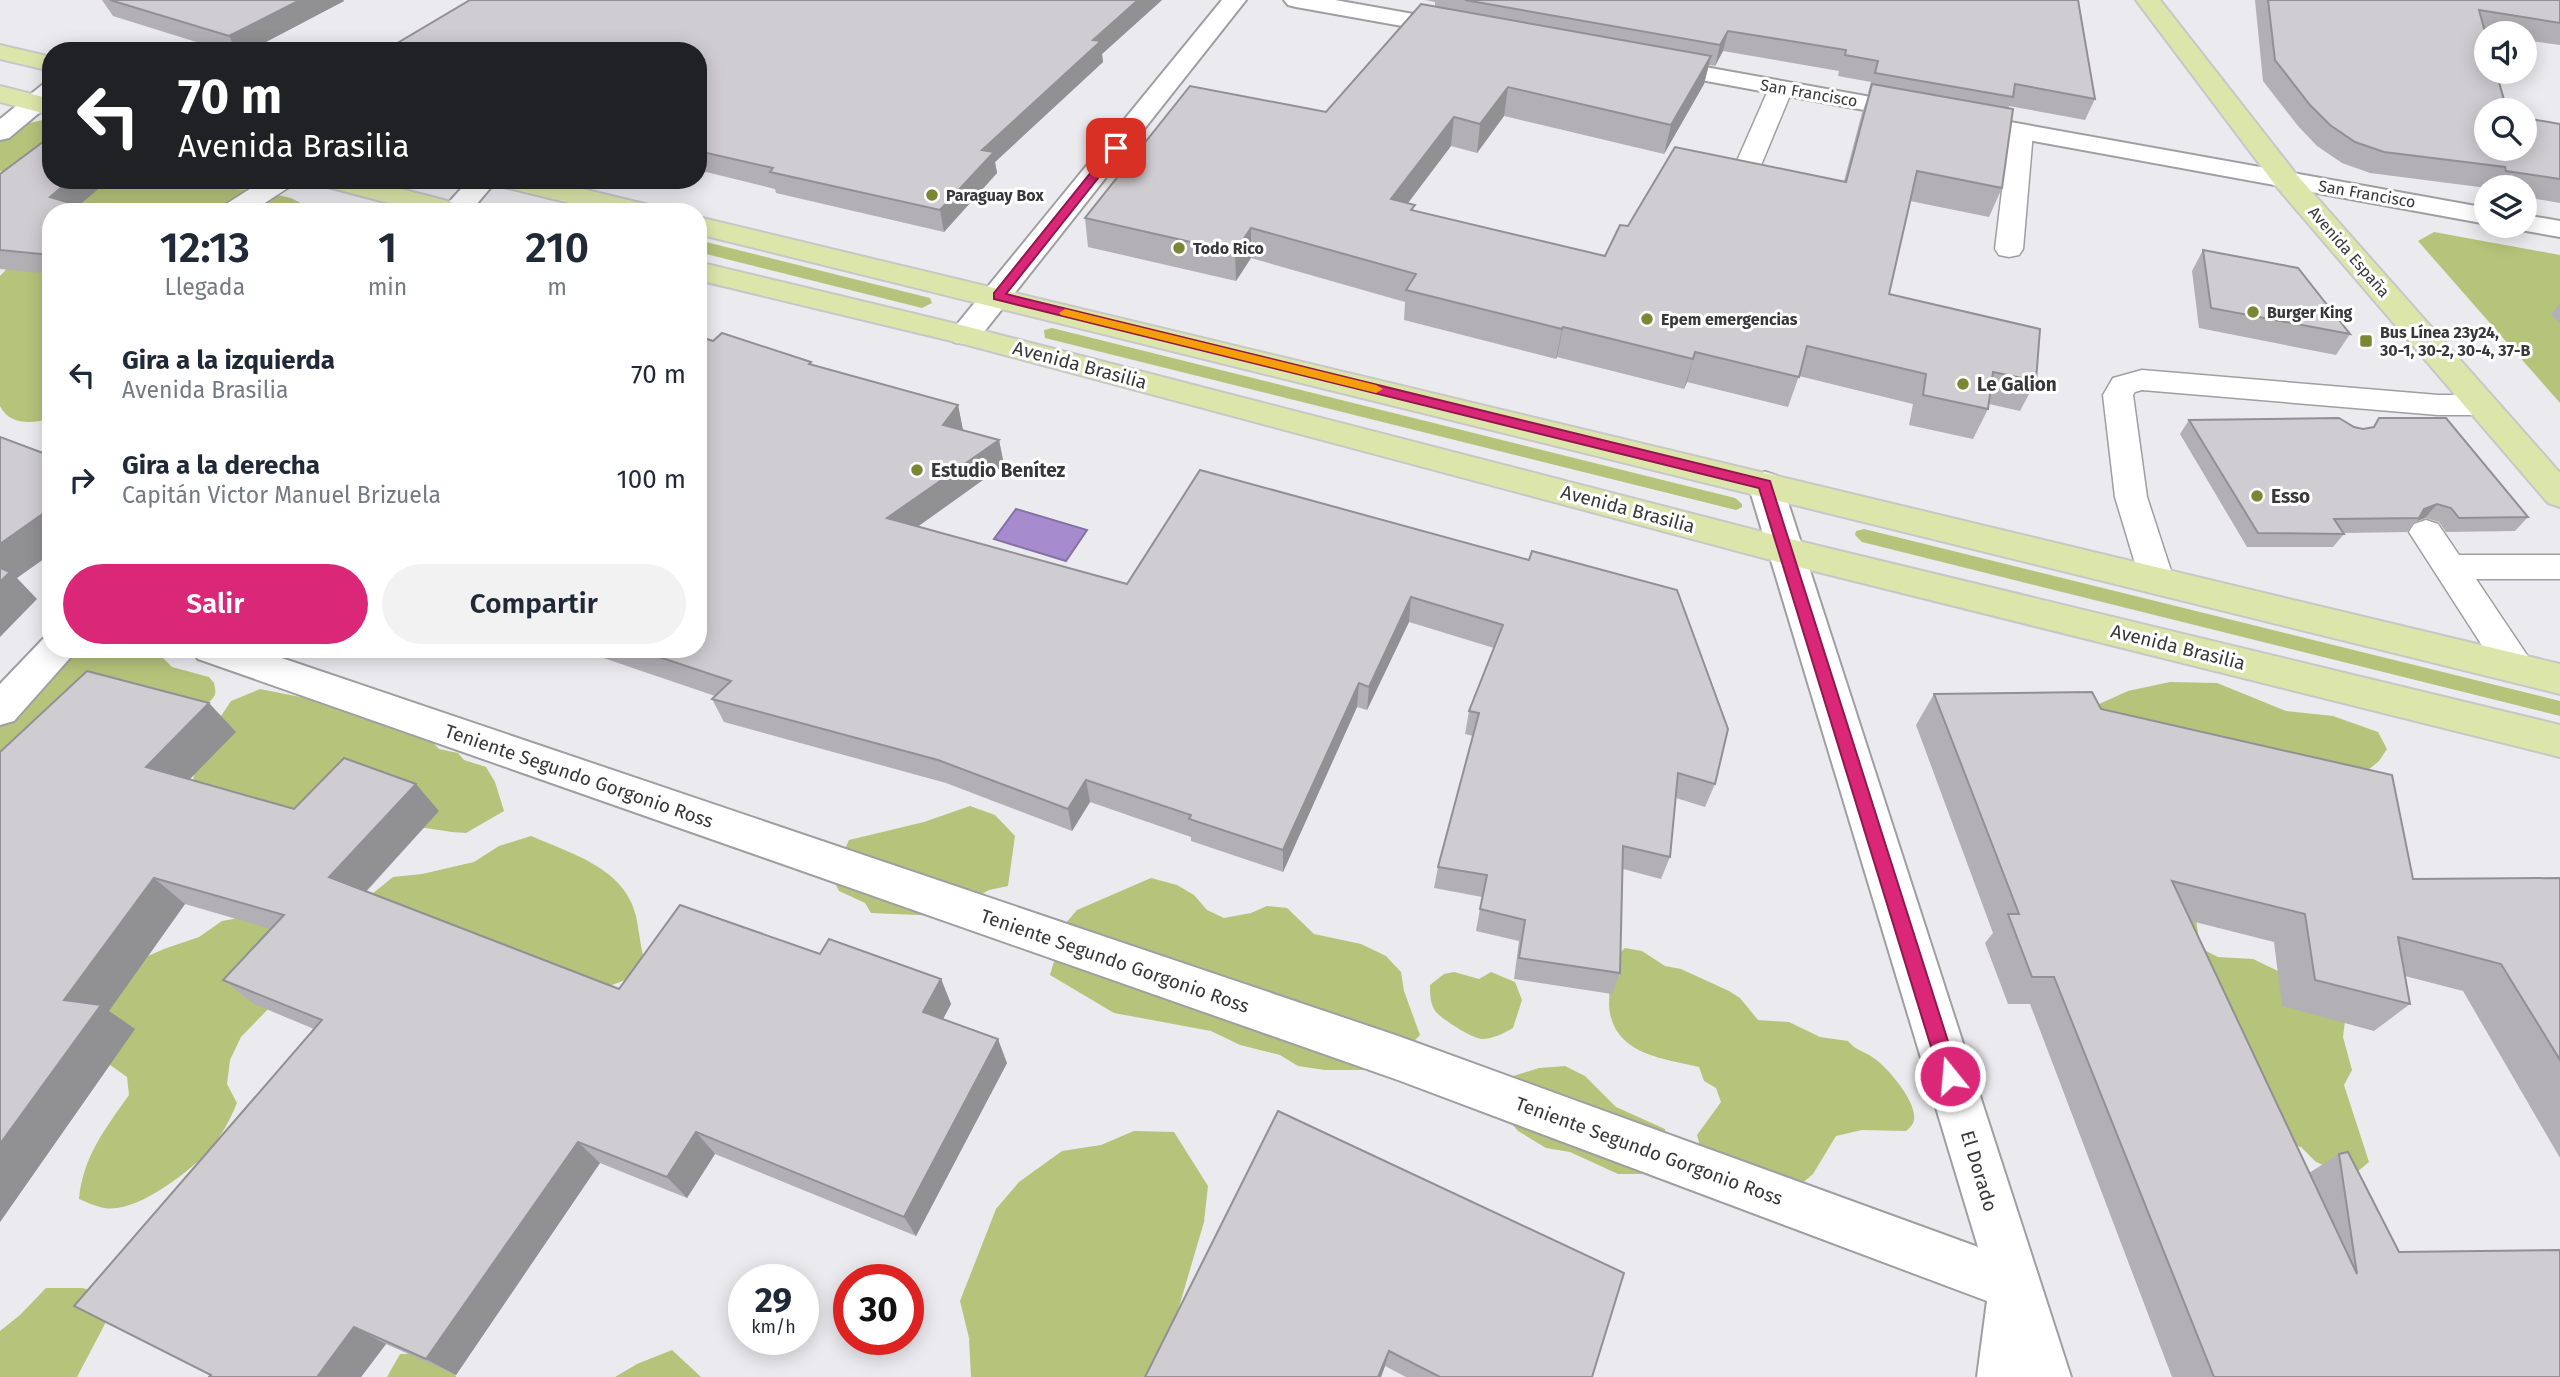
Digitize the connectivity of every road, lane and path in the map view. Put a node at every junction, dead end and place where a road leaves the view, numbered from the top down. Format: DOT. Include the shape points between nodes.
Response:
graph roads {
  1 [pos="1234,0"];
  2 [pos="1296,0"];
  3 [pos="2148,0"];
  4 [pos="1485,34"];
  5 [pos="0,52"];
  6 [pos="1633,61"];
  7 [pos="42,62"];
  8 [pos="1781,88"];
  9 [pos="0,94"];
  10 [pos="42,99"];
  11 [pos="42,103"];
  12 [pos="0,132"];
  13 [pos="2021,132"];
  14 [pos="1746,170"];
  15 [pos="2286,180"];
  16 [pos="268,189"];
  17 [pos="368,189"];
  18 [pos="476,189"];
  19 [pos="547,189"];
  20 [pos="246,203"];
  21 [pos="420,203"];
  22 [pos="462,203"];
  23 [pos="606,203"];
  24 [pos="2474,214"];
  25 [pos="2537,225"];
  26 [pos="707,227"];
  27 [pos="2560,229"];
  28 [pos="2009,249"];
  29 [pos="707,273"];
  30 [pos="998,296"];
  31 [pos="965,335"];
  32 [pos="2316,394"];
  33 [pos="2482,405"];
  34 [pos="2342,423"];
  35 [pos="1765,484"];
  36 [pos="2560,495"];
  37 [pos="2426,532"];
  38 [pos="1786,551"];
  39 [pos="2448,567"];
  40 [pos="2560,567"];
  41 [pos="2157,580"];
  42 [pos="48,658"];
  43 [pos="237,658"];
  44 [pos="2516,668"];
  45 [pos="2560,679"];
  46 [pos="0,709"];
  47 [pos="2560,741"];
  48 [pos="2015,1286"];
  49 [pos="2004,1377"];
  50 [pos="2044,1377"];
  1 -- 30 [label="street"];
  2 -- 4 [label="street"];
  3 -- 15 [label="main road, Avenida España"];
  5 -- 7 [label="main road"];
  6 -- 8 [label="street, San Francisco"];
  8 -- 13 [label="street, San Francisco"];
  8 -- 14 [label="lane"];
  9 -- 10 [label="main road"];
  11 -- 12 [label="street"];
  13 -- 15 [label="street, San Francisco"];
  13 -- 28 [label="lane"];
  15 -- 24 [label="street, San Francisco"];
  15 -- 33 [label="main road, Avenida España"];
  16 -- 20 [label="lane"];
  17 -- 21 [label="main road"];
  18 -- 22 [label="street"];
  19 -- 23 [label="main road"];
  25 -- 27 [label="street"];
  26 -- 30 [label="main road"];
  29 -- 31 [label="main road, Avenida Brasilia"];
  30 -- 31 [label="street"];
  30 -- 35 [label="main road"];
  31 -- 38 [label="main road, Avenida Brasilia"];
  32 -- 33 [label="lane"];
  32 -- 34 [label="lane"];
  32 -- 41 [label="lane" via="2142,380 2124,385 2118,395 2131,497"];
  33 -- 36 [label="main road, Avenida España"];
  35 -- 38 [label="street, El Dorado"];
  35 -- 41 [label="main road"];
  37 -- 39 [label="lane"];
  38 -- 47 [label="main road, Avenida Brasilia"];
  38 -- 48 [label="street, El Dorado"];
  39 -- 40 [label="lane"];
  39 -- 44 [label="lane"];
  41 -- 44 [label="main road"];
  42 -- 46 [label="street"];
  43 -- 48 [label="street, Teniente Segundo Gorgonio Ross" via="1398,1058"];
  44 -- 45 [label="main road"];
  48 -- 49 [label="street"];
  48 -- 50 [label="street, El Dorado"];
}
